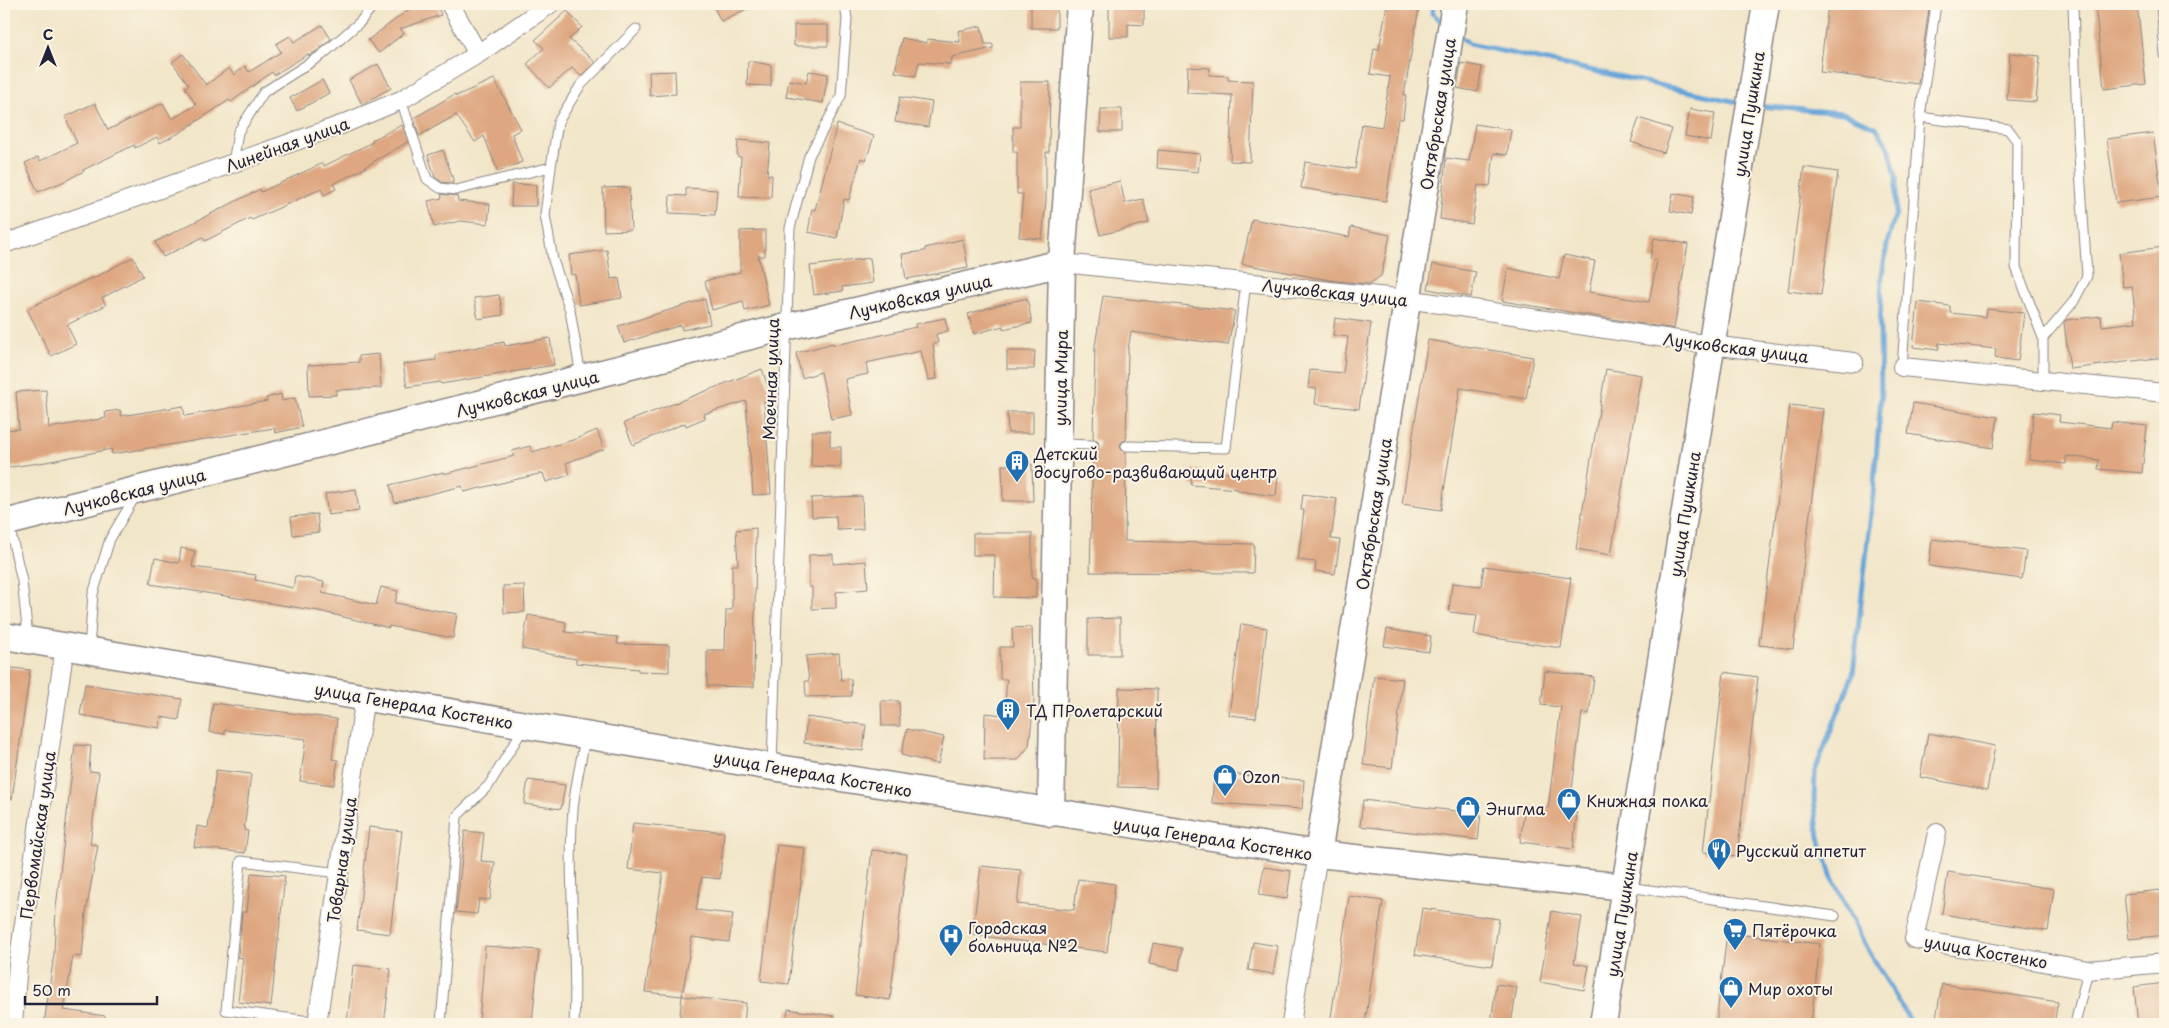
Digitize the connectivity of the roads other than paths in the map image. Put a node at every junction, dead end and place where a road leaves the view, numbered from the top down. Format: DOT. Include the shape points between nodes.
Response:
graph roads {
  1 [pos="374,4"];
  2 [pos="450,4"];
  3 [pos="550,4"];
  4 [pos="845,4"];
  5 [pos="1080,4"];
  6 [pos="1455,4"];
  7 [pos="1766,4"];
  8 [pos="1936,4"];
  9 [pos="2073,4"];
  10 [pos="2161,4"];
  11 [pos="636,29"];
  12 [pos="478,54"];
  13 [pos="2165,55"];
  14 [pos="401,100"];
  15 [pos="1920,117"];
  16 [pos="233,164"];
  17 [pos="551,167"];
  18 [pos="4,244"];
  19 [pos="1062,263"];
  20 [pos="1246,282"];
  21 [pos="1407,299"];
  22 [pos="786,327"];
  23 [pos="2043,338"];
  24 [pos="1711,345"];
  25 [pos="1854,362"];
  26 [pos="1902,366"];
  27 [pos="582,380"];
  28 [pos="2043,381"];
  29 [pos="2165,393"];
  30 [pos="1058,444"];
  31 [pos="1093,445"];
  32 [pos="1126,446"];
  33 [pos="139,490"];
  34 [pos="6,522"];
  35 [pos="16,638"];
  36 [pos="77,648"];
  37 [pos="365,696"];
  38 [pos="526,724"];
  39 [pos="586,734"];
  40 [pos="772,767"];
  41 [pos="1051,813"];
  42 [pos="1937,833"];
  43 [pos="1318,854"];
  44 [pos="339,873"];
  45 [pos="1626,887"];
  46 [pos="1835,916"];
  47 [pos="2165,963"];
  48 [pos="2088,970"];
  49 [pos="317,1023"];
  50 [pos="13,1024"];
  51 [pos="441,1024"];
  52 [pos="574,1024"];
  53 [pos="1291,1024"];
  54 [pos="1604,1024"];
  55 [pos="2075,1024"];
  1 -- 16 [label="lane" via="360,22 322,55 264,92 238,132"];
  2 -- 12 [label="street"];
  3 -- 12 [label="street, Линейная улица"];
  4 -- 22 [label="lane, Моечная улица" via="847,19 841,96 809,156 790,228"];
  5 -- 19 [label="street, улица Мира"];
  6 -- 21 [label="street, Октябрьская улица"];
  7 -- 24 [label="street, улица Пушкина"];
  8 -- 15 [label="lane"];
  9 -- 23 [label="lane" via="2087,276 2074,302"];
  10 -- 13 [label="lane"];
  11 -- 17 [label="lane" via="580,86 558,122"];
  12 -- 14 [label="street, Линейная улица"];
  14 -- 16 [label="street, Линейная улица"];
  14 -- 17 [label="lane" via="427,179 440,188 456,190"];
  15 -- 23 [label="lane" via="2008,129 2017,141 2016,267"];
  15 -- 26 [label="lane"];
  16 -- 18 [label="street, Линейная улица"];
  17 -- 27 [label="lane" via="544,216 553,260 570,310"];
  19 -- 20 [label="street, Лучковская улица"];
  19 -- 22 [label="street, Лучковская улица"];
  19 -- 30 [label="street, улица Мира"];
  20 -- 21 [label="street, Лучковская улица"];
  20 -- 32 [label="lane" via="1226,448"];
  21 -- 24 [label="street, Лучковская улица"];
  21 -- 43 [label="street, Октябрьская улица"];
  22 -- 27 [label="street, Лучковская улица"];
  22 -- 40 [label="lane, Моечная улица"];
  23 -- 28 [label="lane"];
  24 -- 25 [label="street, Лучковская улица"];
  24 -- 45 [label="street, улица Пушкина"];
  26 -- 28 [label="street"];
  27 -- 33 [label="street, Лучковская улица"];
  28 -- 29 [label="street"];
  30 -- 31 [label="lane"];
  30 -- 41 [label="street, улица Мира"];
  33 -- 34 [label="street, Лучковская улица"];
  33 -- 36 [label="lane" via="110,539"];
  34 -- 35 [label="lane" via="22,582"];
  35 -- 36 [label="street, улица Генерала Костенко"];
  36 -- 37 [label="street, улица Генерала Костенко"];
  36 -- 50 [label="street, Первомайская улица" via="18,964"];
  37 -- 38 [label="street, улица Генерала Костенко"];
  37 -- 44 [label="street, Товарная улица"];
  38 -- 39 [label="street, улица Генерала Костенко"];
  38 -- 51 [label="lane" via="489,786 457,816"];
  39 -- 40 [label="street, улица Генерала Костенко"];
  39 -- 52 [label="lane" via="573,809"];
  40 -- 41 [label="street, улица Генерала Костенко"];
  41 -- 43 [label="street, улица Генерала Костенко"];
  42 -- 48 [label="street, улица Костенко" via="1914,939"];
  43 -- 45 [label="street, улица Генерала Костенко"];
  43 -- 53 [label="street, Октябрьская улица"];
  44 -- 49 [label="street, Товарная улица"];
  44 -- 49 [label="lane" via="241,862 226,1010"];
  45 -- 46 [label="lane"];
  45 -- 54 [label="street, улица Пушкина"];
  47 -- 48 [label="street, улица Костенко"];
  48 -- 55 [label="lane"];
}
